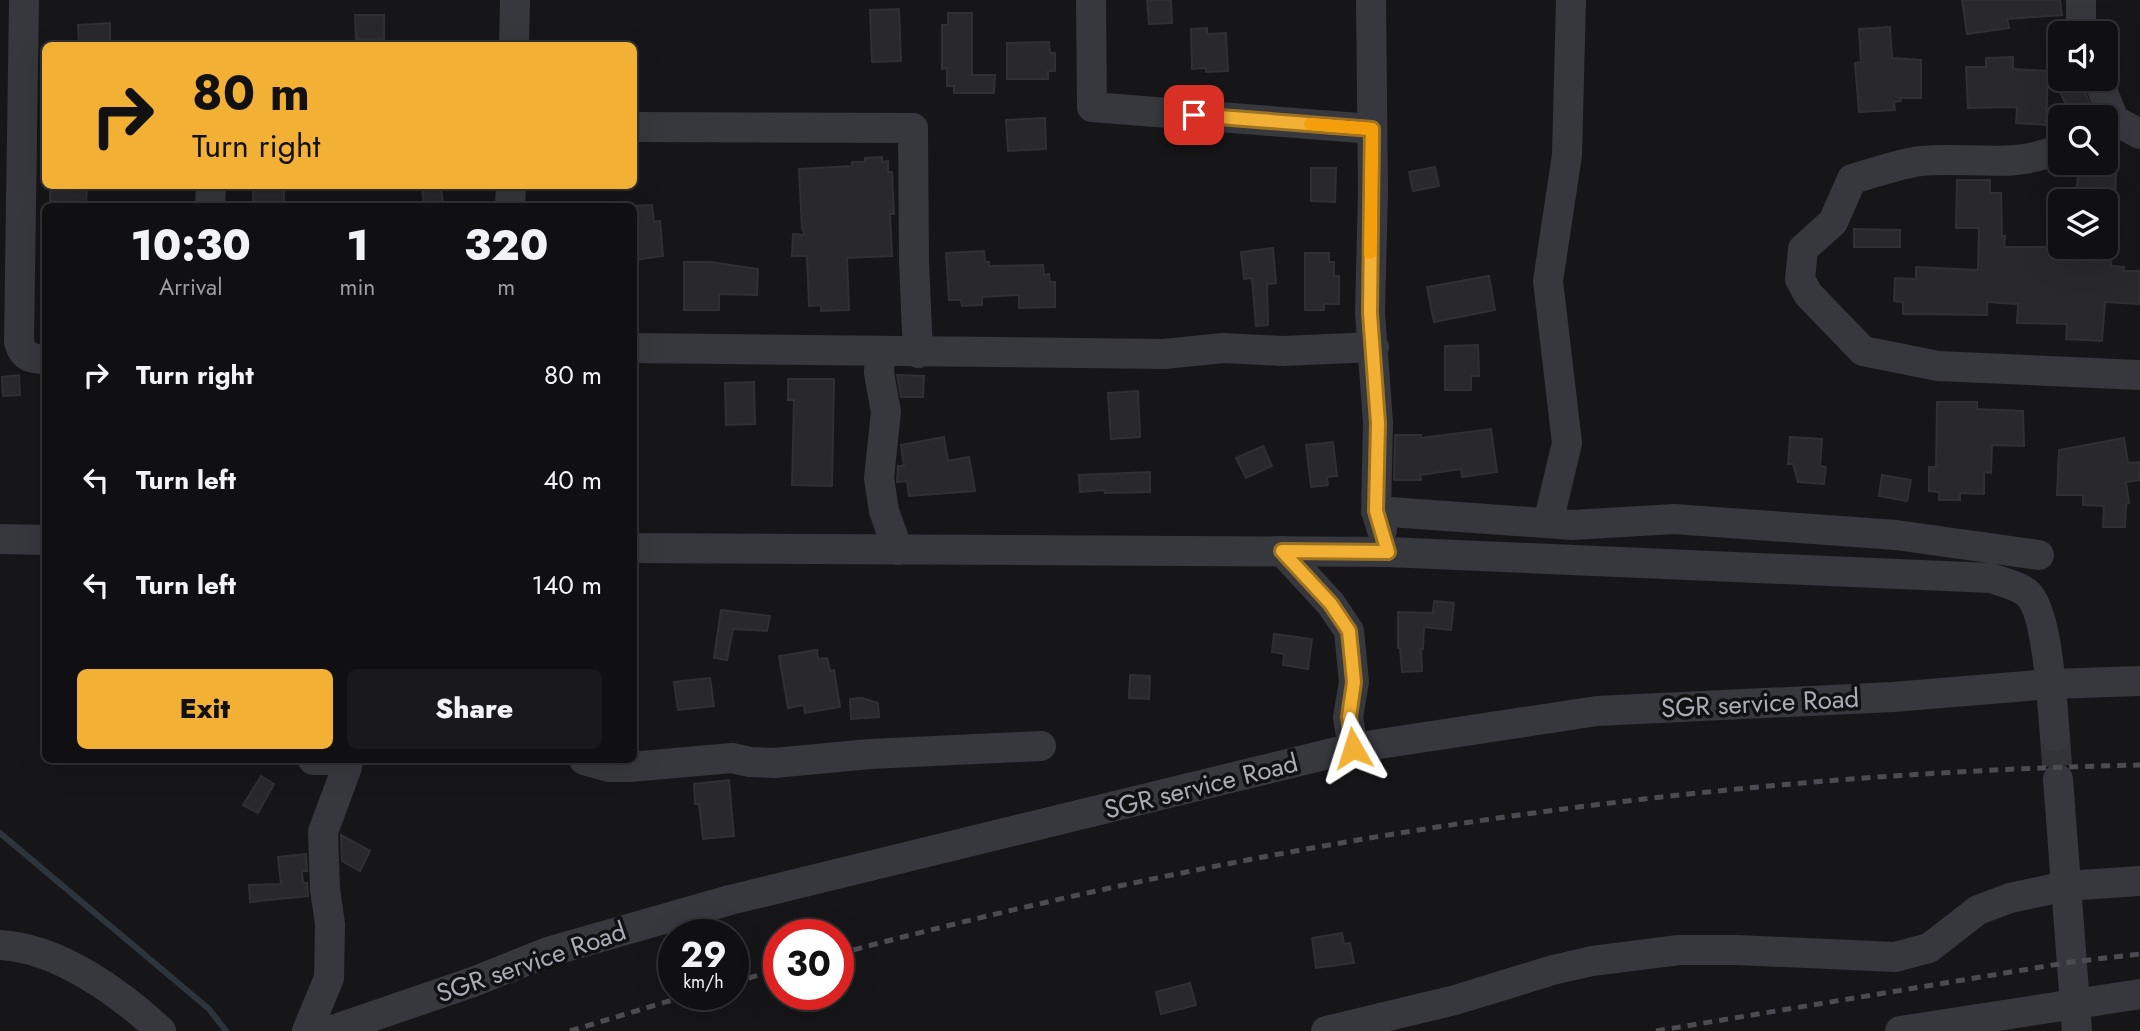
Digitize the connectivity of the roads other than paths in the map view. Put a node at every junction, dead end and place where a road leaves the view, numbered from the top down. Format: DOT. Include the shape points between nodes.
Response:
graph roads {
  1 [pos="24,0"];
  2 [pos="515,0"];
  3 [pos="1091,0"];
  4 [pos="1371,0"];
  5 [pos="1571,0"];
  6 [pos="2081,0"];
  7 [pos="2081,21"];
  8 [pos="514,42"];
  9 [pos="2104,91"];
  10 [pos="33,121"];
  11 [pos="637,127"];
  12 [pos="2120,127"];
  13 [pos="1372,129"];
  14 [pos="2048,153"];
  15 [pos="1374,347"];
  16 [pos="637,348"];
  17 [pos="880,351"];
  18 [pos="918,353"];
  19 [pos="42,359"];
  20 [pos="2140,375"];
  21 [pos="1376,511"];
  22 [pos="1548,523"];
  23 [pos="0,539"];
  24 [pos="42,540"];
  25 [pos="637,548"];
  26 [pos="898,550"];
  27 [pos="1282,551"];
  28 [pos="1388,552"];
  29 [pos="2039,555"];
  30 [pos="2140,681"];
  31 [pos="2051,684"];
  32 [pos="2054,736"];
  33 [pos="1041,746"];
  34 [pos="1353,748"];
  35 [pos="347,763"];
  36 [pos="595,763"];
  37 [pos="2058,779"];
  38 [pos="2140,881"];
  39 [pos="2066,886"];
  40 [pos="0,945"];
  41 [pos="2140,994"];
  42 [pos="2076,1017"];
  43 [pos="161,1031"];
  44 [pos="307,1031"];
  45 [pos="330,1031"];
  46 [pos="1326,1031"];
  47 [pos="1900,1031"];
  1 -- 10 [label="street"];
  2 -- 8 [label="street"];
  3 -- 13 [label="street" via="1092,107"];
  4 -- 13 [label="street"];
  5 -- 22 [label="street" via="1567,155 1548,281 1567,443"];
  6 -- 7 [label="street"];
  9 -- 12 [label="street"];
  10 -- 19 [label="street" via="19,342 22,353"];
  11 -- 18 [label="street" via="913,128"];
  13 -- 15 [label="street" via="1370,301"];
  14 -- 20 [label="street" via="1996,162 1920,161 1852,179 1833,222 1803,249 1800,279 1808,294 1863,351 1938,366"];
  15 -- 18 [label="street" via="1223,348 1164,354"];
  15 -- 21 [label="street"];
  16 -- 17 [label="street"];
  17 -- 18 [label="street"];
  17 -- 26 [label="street" via="886,412 879,478 884,511"];
  21 -- 22 [label="street"];
  21 -- 28 [label="street"];
  22 -- 29 [label="street" via="1674,519 1896,535"];
  23 -- 24 [label="street"];
  25 -- 26 [label="street"];
  26 -- 27 [label="street"];
  27 -- 28 [label="street"];
  27 -- 34 [label="street" via="1331,604 1349,631"];
  28 -- 31 [label="street" via="1992,578 2027,593 2039,617"];
  30 -- 31 [label="street, SGR service Road"];
  31 -- 32 [label="street"];
  31 -- 34 [label="street, SGR service Road" via="1893,697 1597,711"];
  33 -- 36 [label="street" via="774,762 732,758 620,767"];
  34 -- 45 [label="street, SGR service Road" via="730,900 548,952"];
  35 -- 44 [label="street" via="323,832 329,978"];
  37 -- 39 [label="street"];
  38 -- 39 [label="street"];
  39 -- 42 [label="street"];
  39 -- 46 [label="street" via="1978,910 1929,948 1895,957 1679,950 1591,961"];
  40 -- 43 [label="street" via="71,964"];
  41 -- 42 [label="street"];
  42 -- 47 [label="street"];
}
